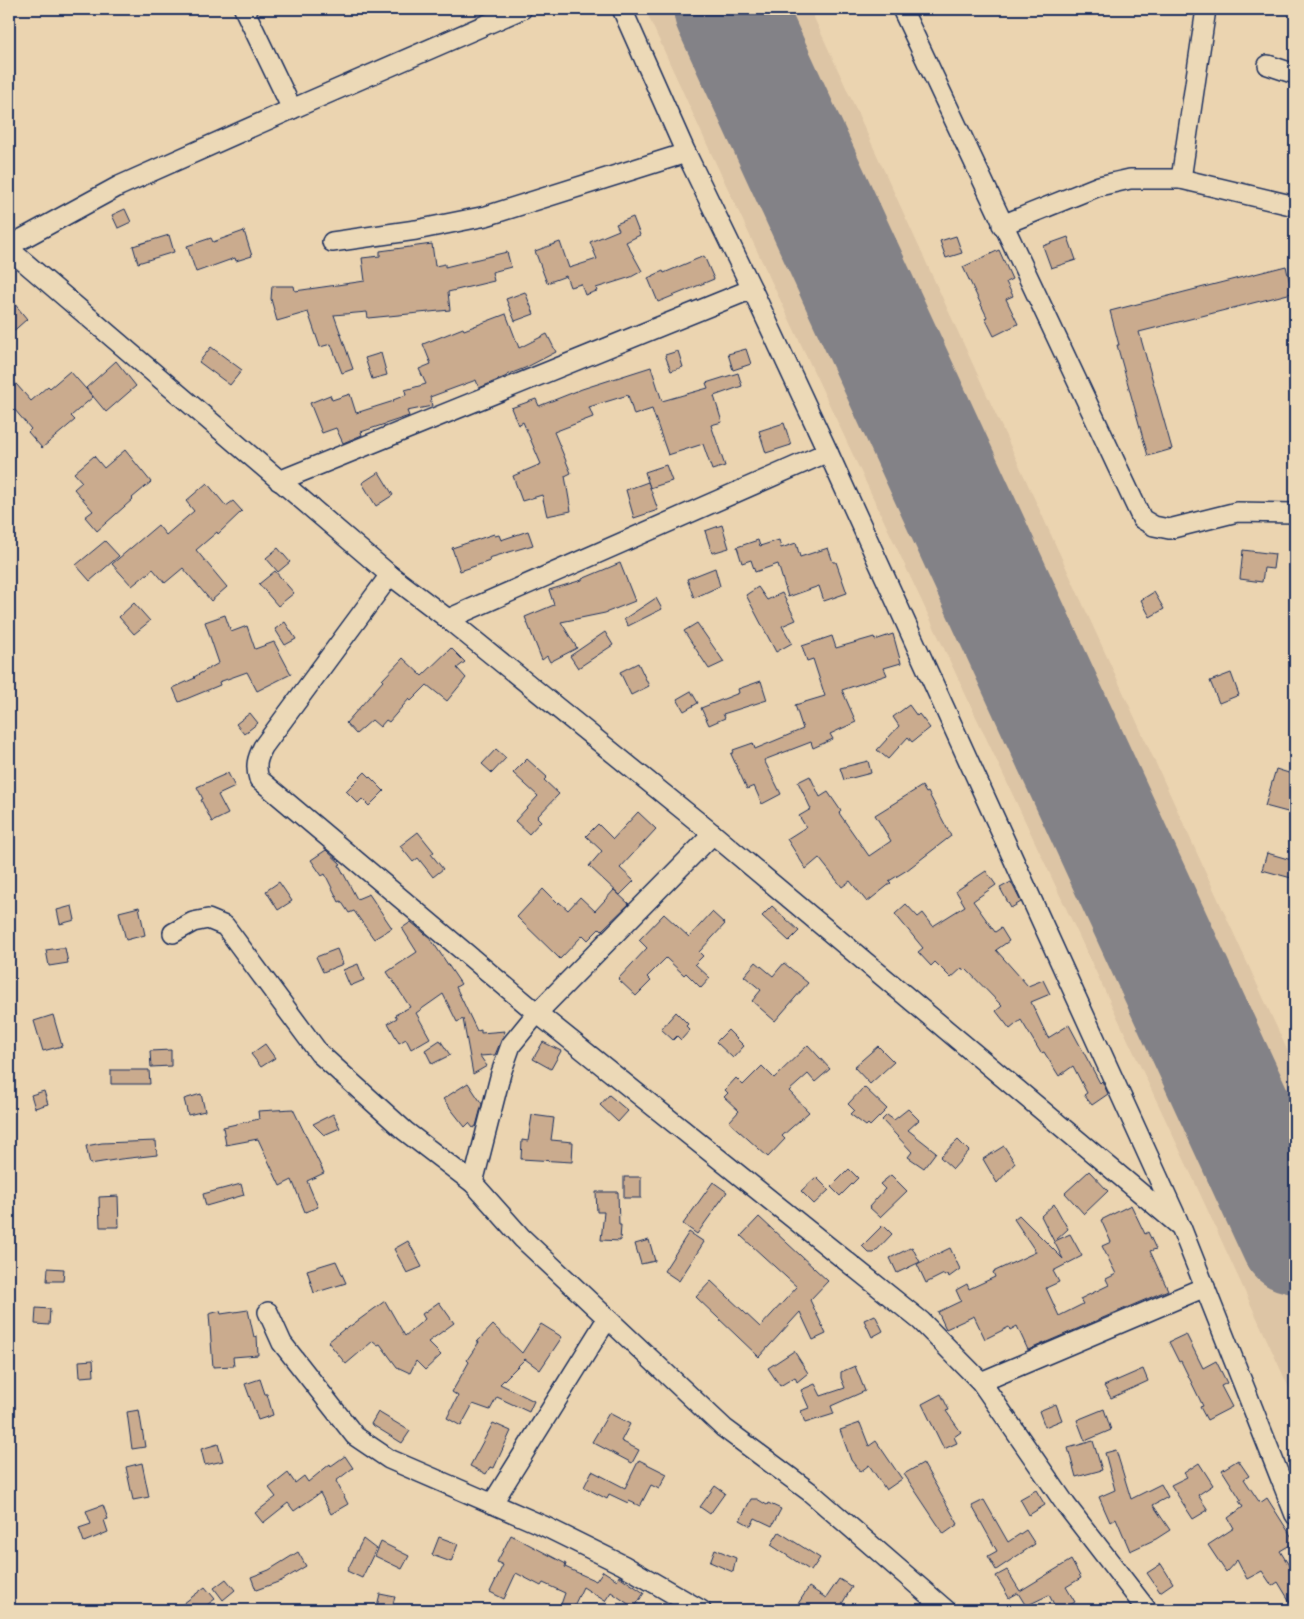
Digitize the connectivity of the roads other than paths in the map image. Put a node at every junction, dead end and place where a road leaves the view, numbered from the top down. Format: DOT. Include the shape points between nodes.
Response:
graph roads {
  1 [pos="244,9"];
  2 [pos="522,9"];
  3 [pos="622,9"];
  4 [pos="902,9"];
  5 [pos="1206,9"];
  6 [pos="1268,65"];
  7 [pos="1295,74"];
  8 [pos="292,108"];
  9 [pos="686,153"];
  10 [pos="1181,178"];
  11 [pos="1295,206"];
  12 [pos="1002,224"];
  13 [pos="332,242"];
  14 [pos="9,248"];
  15 [pos="752,289"];
  16 [pos="828,452"];
  17 [pos="279,481"];
  18 [pos="1295,513"];
  19 [pos="390,575"];
  20 [pos="448,619"];
  21 [pos="713,834"];
  22 [pos="172,932"];
  23 [pos="538,1013"];
  24 [pos="473,1183"];
  25 [pos="1181,1227"];
  26 [pos="1205,1287"];
  27 [pos="268,1312"];
  28 [pos="607,1319"];
  29 [pos="981,1382"];
  30 [pos="492,1504"];
  31 [pos="1295,1515"];
  32 [pos="701,1610"];
  33 [pos="946,1610"];
  34 [pos="1147,1610"];
  1 -- 8 [label="street"];
  2 -- 8 [label="street"];
  3 -- 9 [label="street"];
  4 -- 12 [label="street"];
  5 -- 10 [label="street"];
  6 -- 7 [label="street"];
  8 -- 14 [label="street" via="119,186"];
  9 -- 13 [label="street" via="486,216"];
  9 -- 15 [label="street"];
  10 -- 11 [label="street"];
  10 -- 12 [label="street" via="1130,178 1099,186"];
  12 -- 18 [label="street" via="1142,519 1169,529 1237,512"];
  14 -- 17 [label="street"];
  15 -- 16 [label="street"];
  15 -- 17 [label="street"];
  16 -- 20 [label="street"];
  16 -- 25 [label="street"];
  17 -- 19 [label="street"];
  19 -- 20 [label="street"];
  19 -- 23 [label="street" via="263,747 257,759 259,778"];
  20 -- 21 [label="street"];
  21 -- 23 [label="street"];
  21 -- 25 [label="street"];
  22 -- 24 [label="street" via="208,919 224,926 319,1054 405,1131"];
  23 -- 24 [label="street" via="511,1045"];
  23 -- 29 [label="street" via="921,1321"];
  24 -- 28 [label="street" via="522,1238"];
  25 -- 26 [label="street"];
  26 -- 29 [label="street"];
  26 -- 31 [label="street"];
  27 -- 30 [label="street" via="282,1343 355,1436 389,1459"];
  28 -- 30 [label="street"];
  28 -- 33 [label="street" via="724,1428 810,1492"];
  29 -- 34 [label="street" via="1066,1505"];
  30 -- 32 [label="street" via="623,1565"];
}
